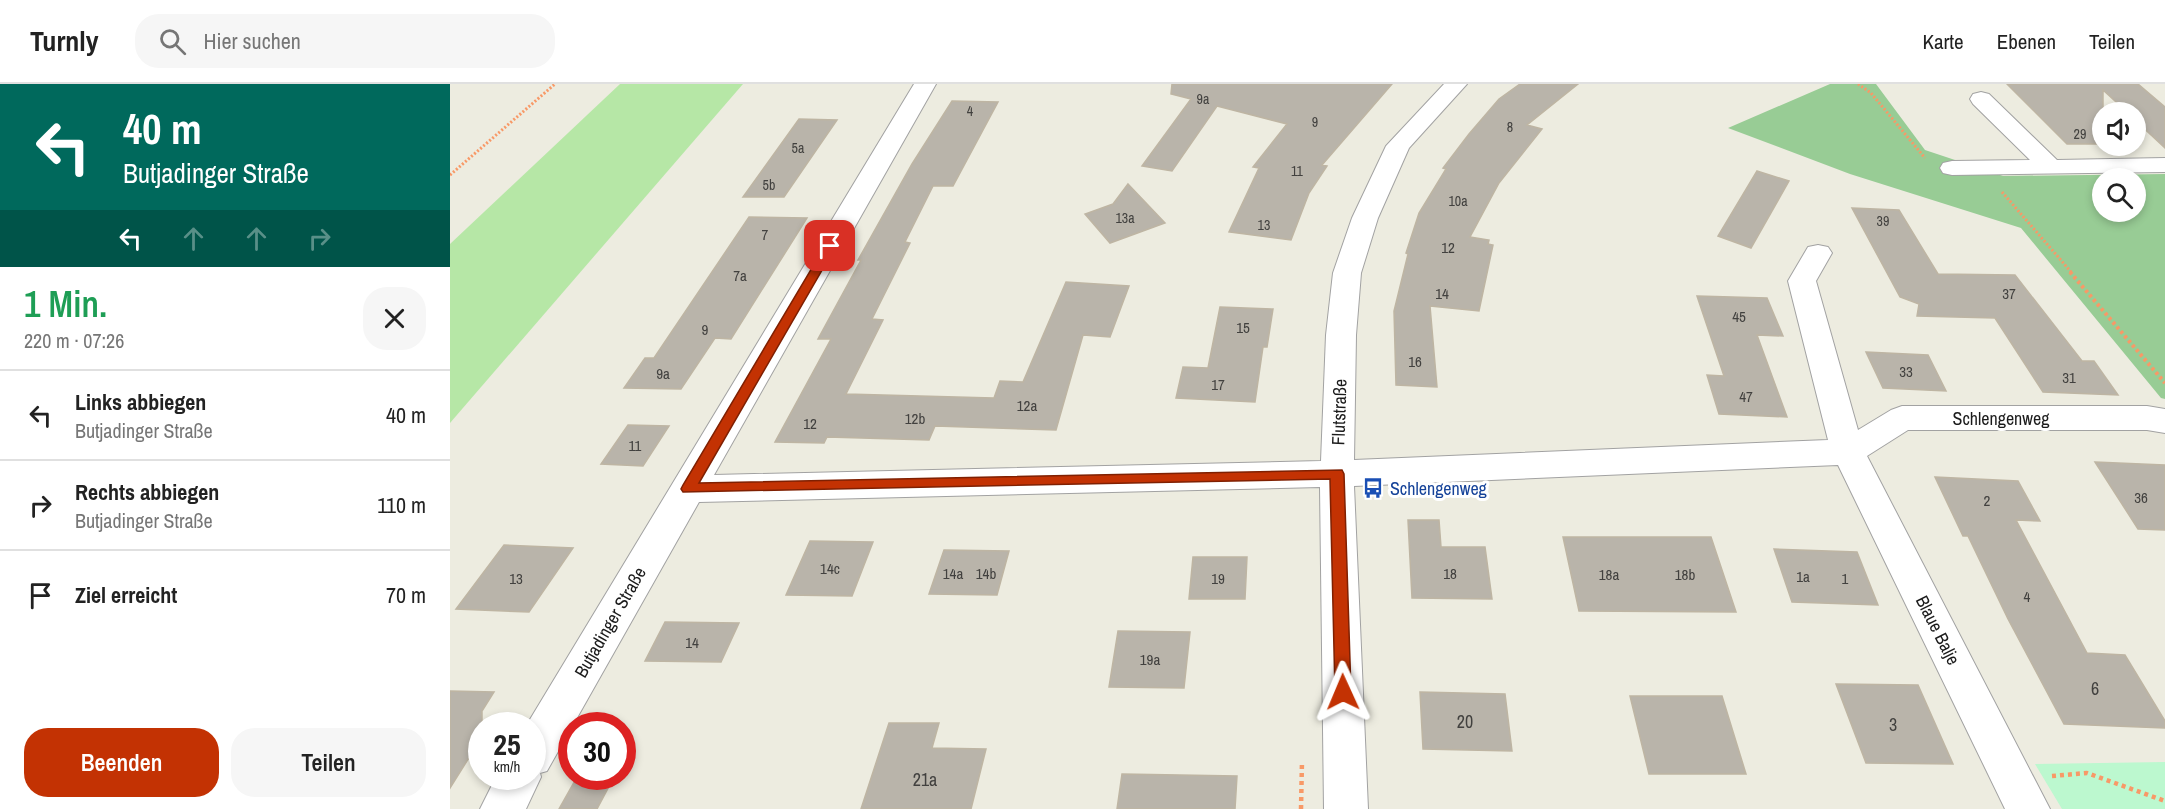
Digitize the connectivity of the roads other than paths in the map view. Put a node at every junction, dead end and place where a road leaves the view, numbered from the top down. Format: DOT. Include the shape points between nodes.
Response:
graph roads {
  1 [pos="925,84"];
  2 [pos="1456,84"];
  3 [pos="1981,99"];
  4 [pos="2165,165"];
  5 [pos="2051,167"];
  6 [pos="1952,168"];
  7 [pos="1818,253"];
  8 [pos="2165,421"];
  9 [pos="1848,452"];
  10 [pos="1337,474"];
  11 [pos="688,489"];
  12 [pos="546,732"];
  13 [pos="513,790"];
  14 [pos="2020,794"];
  15 [pos="502,809"];
  16 [pos="1346,809"];
  1 -- 11 [label="street, Butjadinger Straße"];
  2 -- 10 [label="street, Flutstraße" via="1398,146 1365,218 1347,273"];
  3 -- 5 [label="street"];
  4 -- 5 [label="street"];
  5 -- 6 [label="street"];
  7 -- 9 [label="street" via="1803,281"];
  8 -- 9 [label="street, Schlengenweg" via="1902,418"];
  9 -- 10 [label="street, Schlengenweg"];
  9 -- 14 [label="street, Blaue Balje"];
  10 -- 11 [label="street"];
  10 -- 16 [label="street, Flutstraße"];
  11 -- 12 [label="street, Butjadinger Straße"];
  13 -- 15 [label="street"];
}
